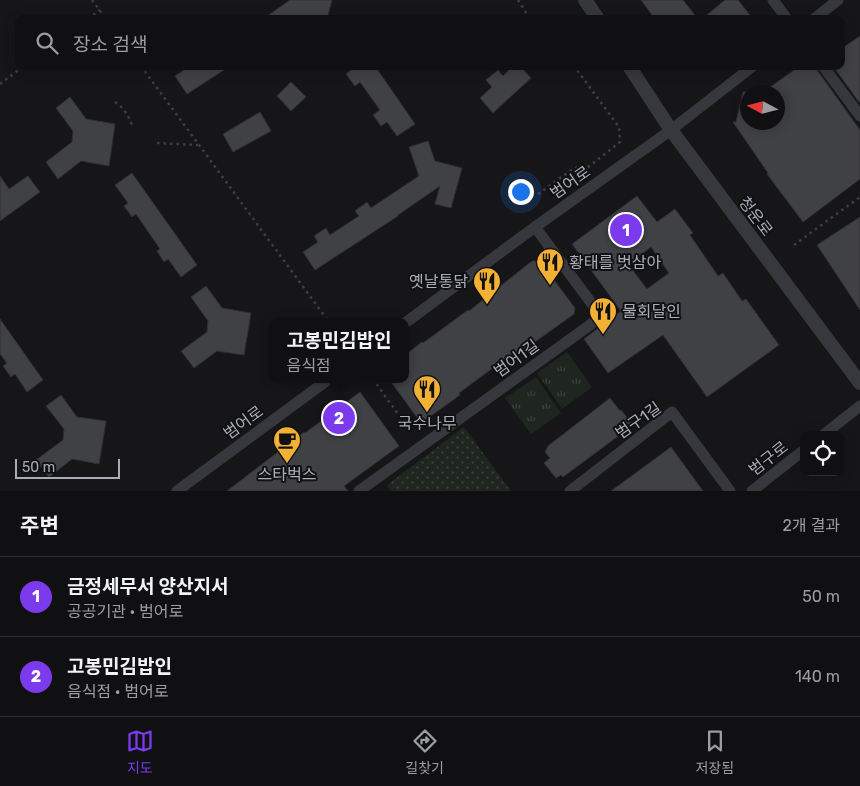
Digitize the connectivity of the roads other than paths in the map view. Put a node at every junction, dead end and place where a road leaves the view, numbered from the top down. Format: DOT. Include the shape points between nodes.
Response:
graph roads {
  1 [pos="585,0"];
  2 [pos="773,0"];
  3 [pos="838,0"];
  4 [pos="595,15"];
  5 [pos="784,15"];
  6 [pos="819,15"];
  7 [pos="632,70"];
  8 [pos="748,70"];
  9 [pos="826,70"];
  10 [pos="860,116"];
  11 [pos="672,130"];
  12 [pos="535,227"];
  13 [pos="409,320"];
  14 [pos="324,383"];
  15 [pos="860,383"];
  16 [pos="860,406"];
  17 [pos="828,431"];
  18 [pos="800,453"];
  19 [pos="183,489"];
  20 [pos="359,491"];
  21 [pos="570,491"];
  22 [pos="730,491"];
  23 [pos="752,491"];
  1 -- 4 [label="street"];
  2 -- 5 [label="street"];
  3 -- 6 [label="street"];
  7 -- 11 [label="street, 청운로"];
  8 -- 11 [label="street, 범어로"];
  9 -- 10 [label="street"];
  11 -- 12 [label="street, 범어로"];
  11 -- 15 [label="street, 청운로"];
  12 -- 13 [label="street, 범어로"];
  12 -- 20 [label="street, 범어1길" via="601,316"];
  14 -- 19 [label="street, 범어로"];
  16 -- 17 [label="street"];
  18 -- 23 [label="street, 범구로"];
  21 -- 22 [label="street, 범구1길" via="672,412"];
}
